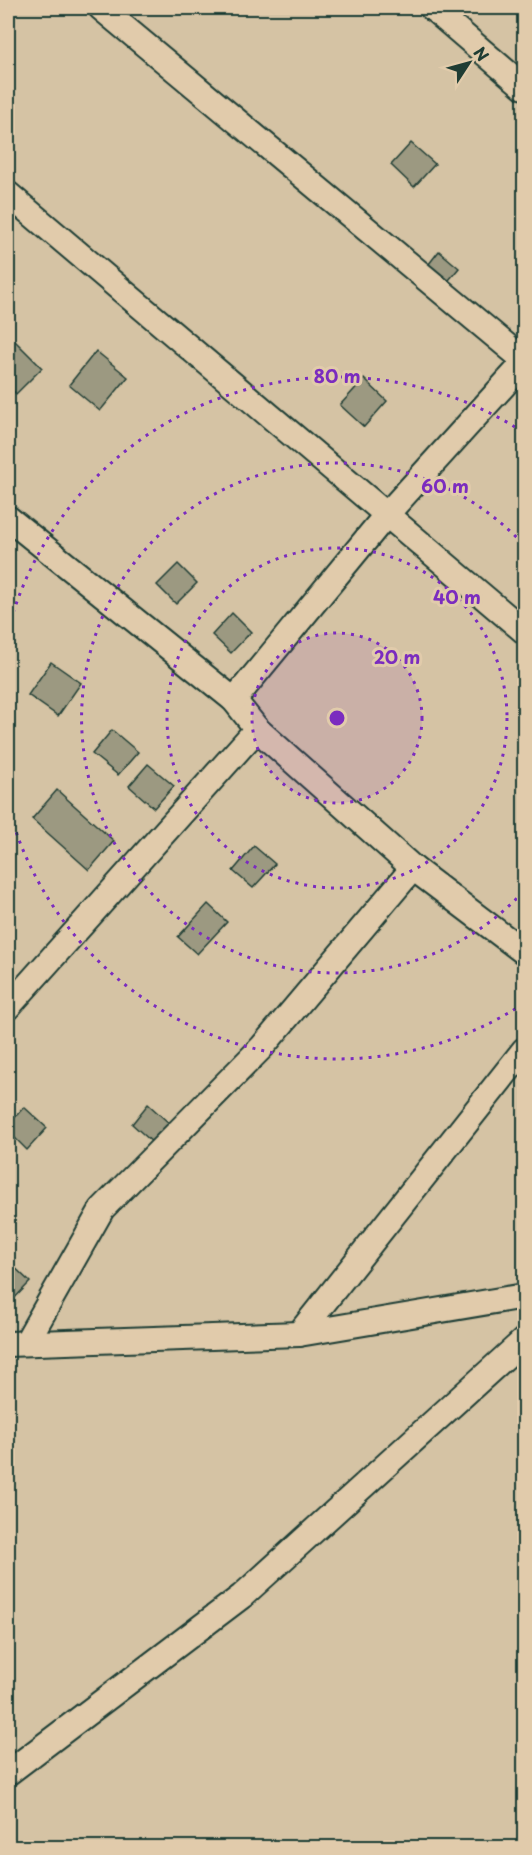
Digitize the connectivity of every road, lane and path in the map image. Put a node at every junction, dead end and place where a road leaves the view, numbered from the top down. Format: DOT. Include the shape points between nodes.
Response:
graph roads {
  1 [pos="101,8"];
  2 [pos="432,8"];
  3 [pos="525,87"];
  4 [pos="8,194"];
  5 [pos="525,361"];
  6 [pos="387,514"];
  7 [pos="8,518"];
  8 [pos="525,630"];
  9 [pos="234,700"];
  10 [pos="257,729"];
  11 [pos="413,868"];
  12 [pos="525,952"];
  13 [pos="8,1007"];
  14 [pos="525,1050"];
  15 [pos="525,1296"];
  16 [pos="299,1334"];
  17 [pos="525,1340"];
  18 [pos="17,1343"];
  19 [pos="8,1773"];
  1 -- 5 [label="street"];
  2 -- 3 [label="street"];
  4 -- 6 [label="street"];
  5 -- 6 [label="street"];
  6 -- 8 [label="street"];
  6 -- 9 [label="street"];
  7 -- 9 [label="street"];
  9 -- 10 [label="street"];
  10 -- 11 [label="street"];
  10 -- 13 [label="street"];
  11 -- 12 [label="street"];
  11 -- 18 [label="street" via="262,1047 102,1209"];
  14 -- 16 [label="street"];
  15 -- 16 [label="street"];
  16 -- 18 [label="street"];
  17 -- 19 [label="street" via="242,1596"];
}
